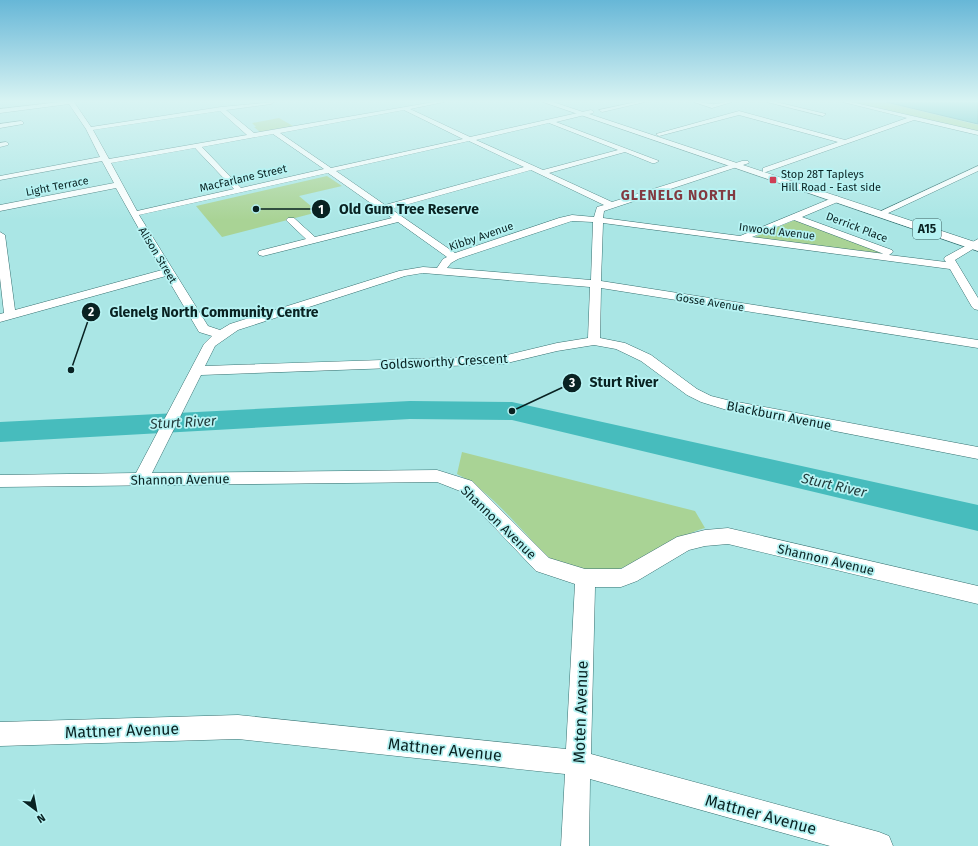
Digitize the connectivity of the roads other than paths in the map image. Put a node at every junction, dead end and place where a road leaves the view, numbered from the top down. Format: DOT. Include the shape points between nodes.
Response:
graph roads {
  1 [pos="95,141"];
  2 [pos="223,141"];
  3 [pos="289,141"];
  4 [pos="459,141"];
  5 [pos="475,141"];
  6 [pos="603,141"];
  7 [pos="673,141"];
  8 [pos="679,141"];
  9 [pos="844,142"];
  10 [pos="197,146"];
  11 [pos="625,150"];
  12 [pos="105,161"];
  13 [pos="655,161"];
  14 [pos="741,164"];
  15 [pos="531,168"];
  16 [pos="978,168"];
  17 [pos="330,170"];
  18 [pos="766,170"];
  19 [pos="541,173"];
  20 [pos="0,178"];
  21 [pos="117,185"];
  22 [pos="239,190"];
  23 [pos="837,199"];
  24 [pos="610,205"];
  25 [pos="0,208"];
  26 [pos="383,208"];
  27 [pos="886,211"];
  28 [pos="134,214"];
  29 [pos="795,217"];
  30 [pos="399,218"];
  31 [pos="291,220"];
  32 [pos="598,220"];
  33 [pos="0,235"];
  34 [pos="742,239"];
  35 [pos="313,240"];
  36 [pos="977,243"];
  37 [pos="263,252"];
  38 [pos="454,257"];
  39 [pos="911,260"];
  40 [pos="952,266"];
  41 [pos="440,271"];
  42 [pos="168,272"];
  43 [pos="597,284"];
  44 [pos="978,307"];
  45 [pos="5,316"];
  46 [pos="221,335"];
  47 [pos="594,341"];
  48 [pos="978,344"];
  49 [pos="196,371"];
  50 [pos="978,453"];
  51 [pos="141,479"];
  52 [pos="0,481"];
  53 [pos="585,578"];
  54 [pos="978,595"];
  55 [pos="0,734"];
  56 [pos="578,763"];
  57 [pos="575,846"];
  58 [pos="879,846"];
  1 -- 12 [label="street, Alison Street"];
  2 -- 10 [label="street"];
  3 -- 17 [label="street"];
  4 -- 17 [label="street, MacFarlane Street"];
  5 -- 15 [label="street"];
  6 -- 11 [label="street"];
  7 -- 14 [label="main road, A15"];
  8 -- 14 [label="main road, A15"];
  9 -- 18 [label="street"];
  10 -- 12 [label="street"];
  10 -- 22 [label="street"];
  11 -- 13 [label="street"];
  11 -- 19 [label="street"];
  12 -- 20 [label="street"];
  12 -- 21 [label="street, Alison Street"];
  14 -- 18 [label="main road, A15"];
  14 -- 23 [label="main road, A15"];
  14 -- 24 [label="street"];
  15 -- 19 [label="street"];
  15 -- 26 [label="street"];
  16 -- 27 [label="street"];
  17 -- 22 [label="street, MacFarlane Street"];
  17 -- 26 [label="street"];
  18 -- 27 [label="main road, A15"];
  19 -- 24 [label="street"];
  21 -- 25 [label="street, Light Terrace"];
  21 -- 28 [label="street, Alison Street"];
  22 -- 28 [label="street, MacFarlane Street"];
  23 -- 27 [label="main road, A15"];
  23 -- 29 [label="street"];
  24 -- 32 [label="street" via="600,209"];
  26 -- 30 [label="street"];
  27 -- 36 [label="main road, A15"];
  28 -- 42 [label="street, Alison Street"];
  29 -- 34 [label="street"];
  29 -- 39 [label="street, Derrick Place"];
  30 -- 35 [label="street"];
  30 -- 38 [label="street"];
  31 -- 35 [label="street"];
  32 -- 34 [label="street, Inwood Avenue"];
  32 -- 38 [label="street, Kibby Avenue" via="572,218"];
  32 -- 43 [label="street"];
  33 -- 45 [label="street"];
  34 -- 39 [label="street, Inwood Avenue"];
  35 -- 37 [label="street"];
  36 -- 40 [label="street" via="948,259"];
  38 -- 41 [label="street, Kibby Avenue" via="447,260"];
  39 -- 40 [label="street, Inwood Avenue"];
  40 -- 44 [label="street"];
  41 -- 43 [label="street, Gosse Avenue"];
  41 -- 46 [label="street" via="403,273 234,327"];
  42 -- 45 [label="street"];
  42 -- 46 [label="street, Alison Street" via="203,329"];
  43 -- 47 [label="street"];
  43 -- 48 [label="street, Gosse Avenue"];
  46 -- 49 [label="street" via="210,344"];
  47 -- 49 [label="street, Goldsworthy Crescent" via="503,360"];
  47 -- 50 [label="street, Blackburn Avenue" via="620,346 646,358 692,392 706,399"];
  49 -- 51 [label="street"];
  51 -- 52 [label="street, Shannon Avenue"];
  51 -- 53 [label="street, Shannon Avenue" via="437,476 466,486 543,565"];
  53 -- 54 [label="street, Shannon Avenue" via="621,578 684,543 728,536"];
  53 -- 56 [label="street, Moten Avenue"];
  55 -- 56 [label="street, Mattner Avenue" via="238,727"];
  56 -- 57 [label="street, Moten Avenue"];
  56 -- 58 [label="street, Mattner Avenue"];
}
